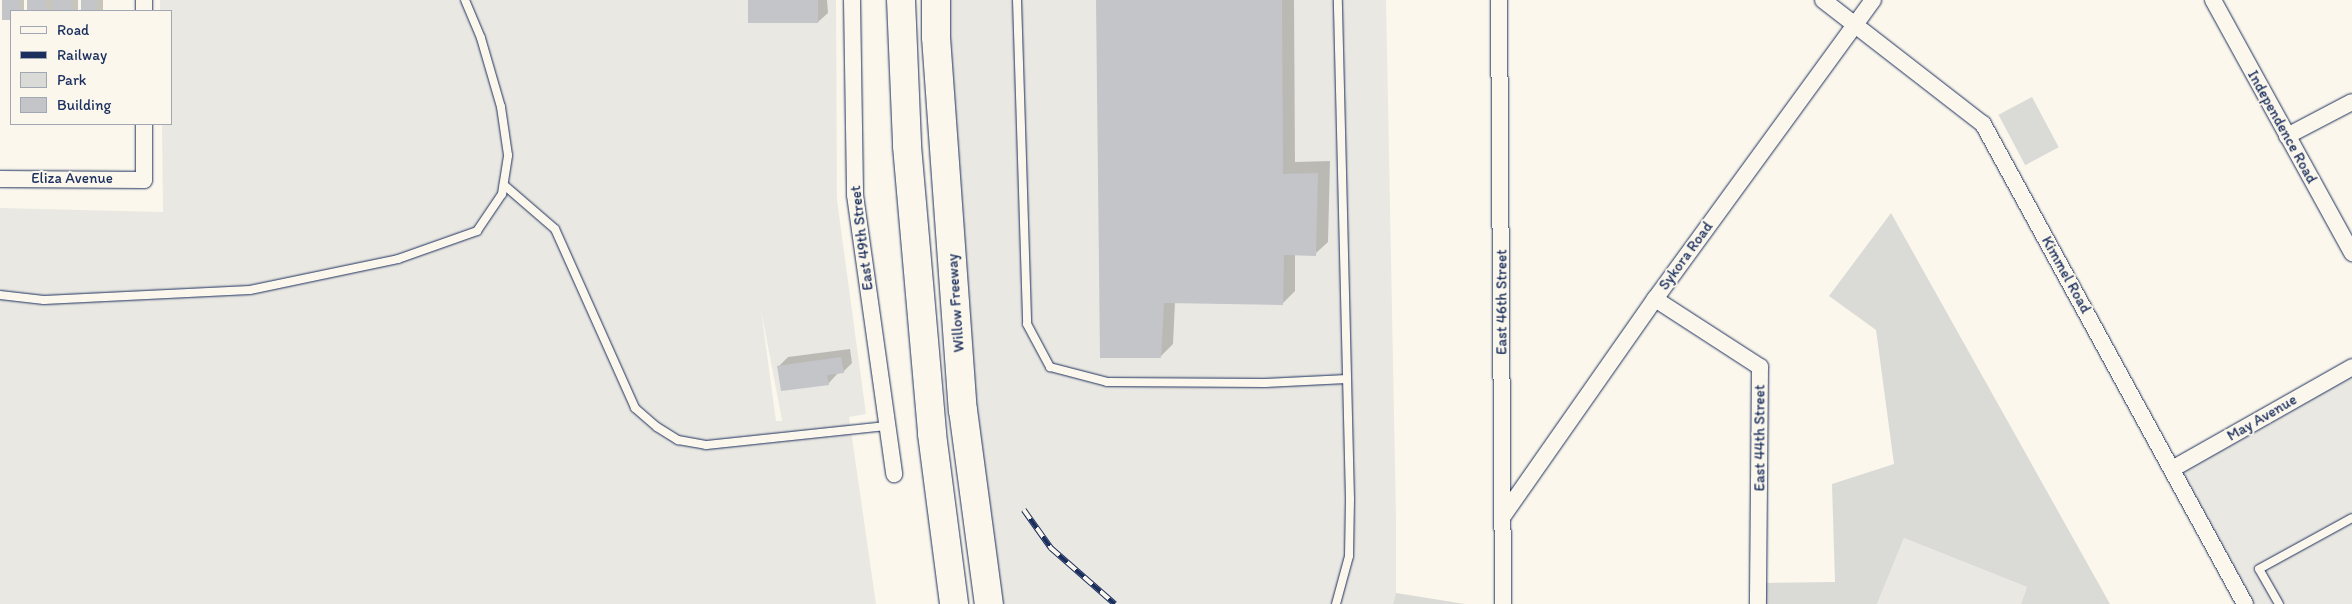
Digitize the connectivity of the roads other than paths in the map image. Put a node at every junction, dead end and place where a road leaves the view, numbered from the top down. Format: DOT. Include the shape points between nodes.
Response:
graph roads {
  1 [pos="465,0"];
  2 [pos="852,0"];
  3 [pos="901,0"];
  4 [pos="936,0"];
  5 [pos="1017,0"];
  6 [pos="1338,0"];
  7 [pos="1499,0"];
  8 [pos="1823,0"];
  9 [pos="1873,0"];
  10 [pos="2213,0"];
  11 [pos="1856,23"];
  12 [pos="2352,102"];
  13 [pos="144,125"];
  14 [pos="2287,136"];
  15 [pos="0,179"];
  16 [pos="504,185"];
  17 [pos="2352,253"];
  18 [pos="0,296"];
  19 [pos="1655,299"];
  20 [pos="2352,367"];
  21 [pos="1347,379"];
  22 [pos="887,426"];
  23 [pos="2172,469"];
  24 [pos="894,474"];
  25 [pos="1503,516"];
  26 [pos="2352,518"];
  27 [pos="954,604"];
  28 [pos="989,604"];
  29 [pos="1336,604"];
  30 [pos="1504,604"];
  31 [pos="1758,604"];
  32 [pos="2245,604"];
  33 [pos="2279,604"];
  1 -- 16 [label="lane" via="501,107 508,155"];
  2 -- 22 [label="street, East 49th Street" via="855,195"];
  3 -- 27 [label="highway" via="907,146 930,414"];
  4 -- 28 [label="highway, Willow Freeway" via="936,47 964,410"];
  5 -- 21 [label="lane" via="1027,324 1050,367 1107,382 1265,383"];
  6 -- 21 [label="lane"];
  7 -- 25 [label="street, East 46th Street"];
  8 -- 11 [label="street, Kimmel Road"];
  9 -- 11 [label="street, Sykora Road"];
  10 -- 14 [label="street, Independence Road"];
  11 -- 19 [label="street, Sykora Road"];
  11 -- 23 [label="street, Kimmel Road" via="1983,124"];
  12 -- 14 [label="street"];
  13 -- 15 [label="street, Eliza Avenue" via="144,180"];
  14 -- 17 [label="street, Independence Road"];
  16 -- 18 [label="lane" via="502,194 477,230 398,259 250,290 44,300"];
  16 -- 22 [label="lane" via="555,229 635,408 657,427 678,440 706,445"];
  19 -- 25 [label="street, Sykora Road"];
  19 -- 31 [label="street, East 44th Street" via="1760,368"];
  20 -- 23 [label="street, May Avenue"];
  21 -- 29 [label="lane" via="1349,556"];
  22 -- 24 [label="street, East 49th Street"];
  23 -- 32 [label="street, Kimmel Road"];
  25 -- 30 [label="street, East 46th Street"];
  26 -- 33 [label="lane" via="2259,569"];
}
